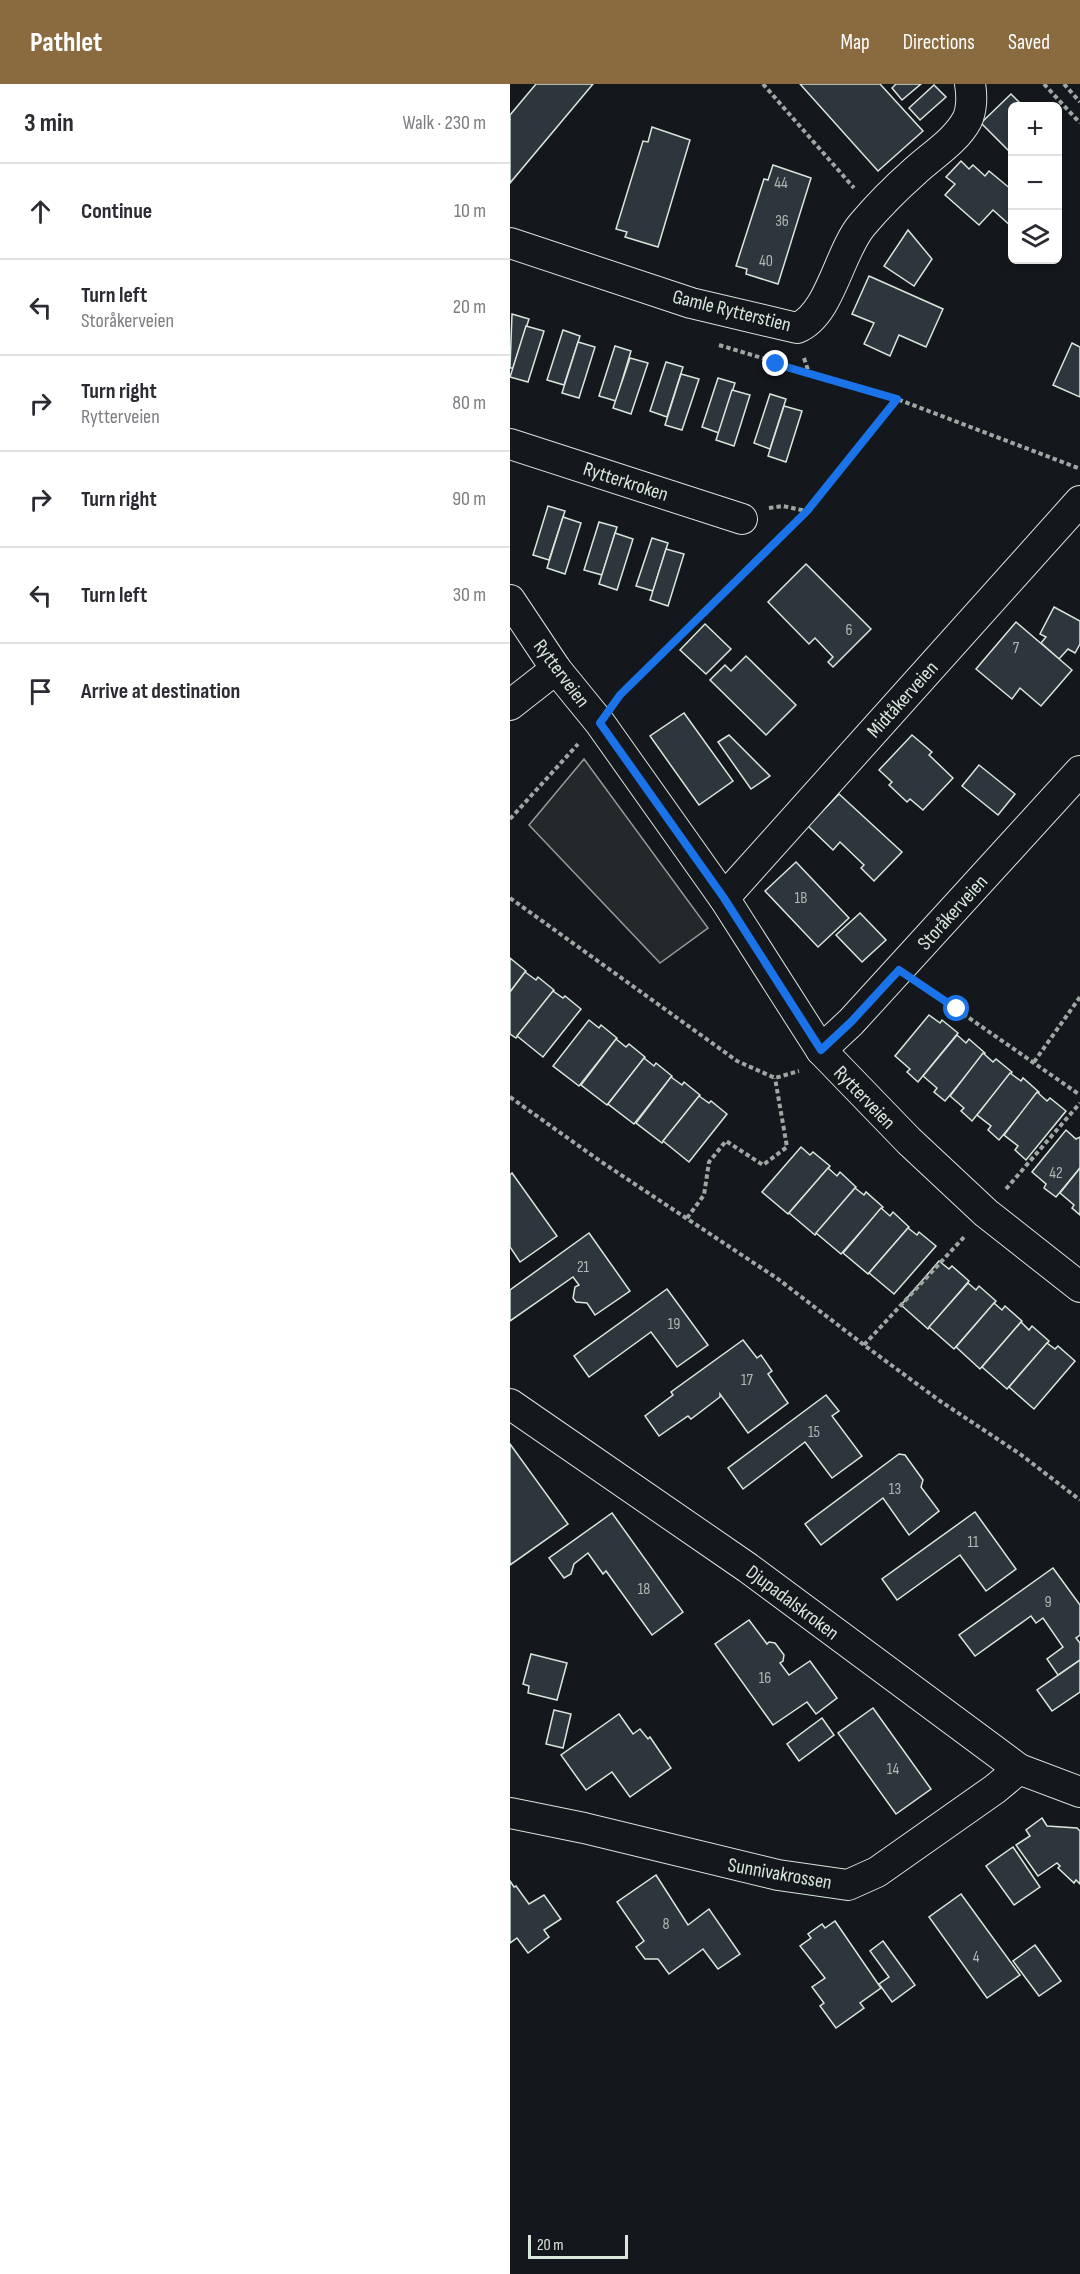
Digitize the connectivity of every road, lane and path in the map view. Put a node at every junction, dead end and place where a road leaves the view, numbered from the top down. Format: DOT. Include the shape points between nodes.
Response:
graph roads {
  1 [pos="763,84"];
  2 [pos="970,84"];
  3 [pos="1044,84"];
  4 [pos="1064,84"];
  5 [pos="1080,102"];
  6 [pos="1080,123"];
  7 [pos="873,212"];
  8 [pos="510,243"];
  9 [pos="714,344"];
  10 [pos="897,399"];
  11 [pos="510,444"];
  12 [pos="1080,469"];
  13 [pos="1080,501"];
  14 [pos="741,519"];
  15 [pos="510,600"];
  16 [pos="556,669"];
  17 [pos="510,705"];
  18 [pos="600,723"];
  19 [pos="1080,771"];
  20 [pos="510,819"];
  21 [pos="510,898"];
  22 [pos="724,898"];
  23 [pos="899,970"];
  24 [pos="1080,997"];
  25 [pos="828,1058"];
  26 [pos="1034,1062"];
  27 [pos="774,1078"];
  28 [pos="1080,1095"];
  29 [pos="510,1097"];
  30 [pos="687,1218"];
  31 [pos="1080,1287"];
  32 [pos="510,1404"];
  33 [pos="1080,1500"];
  34 [pos="1019,1770"];
  35 [pos="1080,1792"];
  36 [pos="510,1812"];
  1 -- 7 [label="path"];
  2 -- 7 [label="street, Gamle Rytterstien" via="968,119 958,133"];
  3 -- 6 [label="path"];
  4 -- 5 [label="path"];
  7 -- 8 [label="street, Gamle Rytterstien" via="843,255 814,316 797,328 691,303"];
  9 -- 10 [label="path"];
  10 -- 12 [label="path"];
  10 -- 18 [label="path" via="807,511 620,695"];
  11 -- 14 [label="street, Rytterkroken"];
  13 -- 22 [label="street, Midtåkerveien"];
  15 -- 16 [label="street, Rytterveien"];
  16 -- 17 [label="street"];
  16 -- 18 [label="street, Rytterveien"];
  18 -- 20 [label="path"];
  18 -- 22 [label="street, Rytterveien"];
  19 -- 23 [label="street, Storåkerveien"];
  21 -- 27 [label="path" via="737,1061"];
  22 -- 25 [label="street, Rytterveien"];
  23 -- 25 [label="street, Storåkerveien" via="851,1022"];
  23 -- 26 [label="path"];
  24 -- 26 [label="path"];
  25 -- 27 [label="path"];
  25 -- 31 [label="street, Rytterveien" via="986,1213"];
  26 -- 28 [label="path"];
  27 -- 30 [label="path" via="787,1147 763,1165 726,1141 709,1162 704,1195"];
  29 -- 30 [label="path"];
  30 -- 33 [label="path"];
  32 -- 34 [label="street, Djupadalskroken" via="748,1568"];
  34 -- 35 [label="street, Djupadalskroken"];
  34 -- 36 [label="street, Sunnivakrossen" via="878,1872 848,1885 778,1875"];
}
